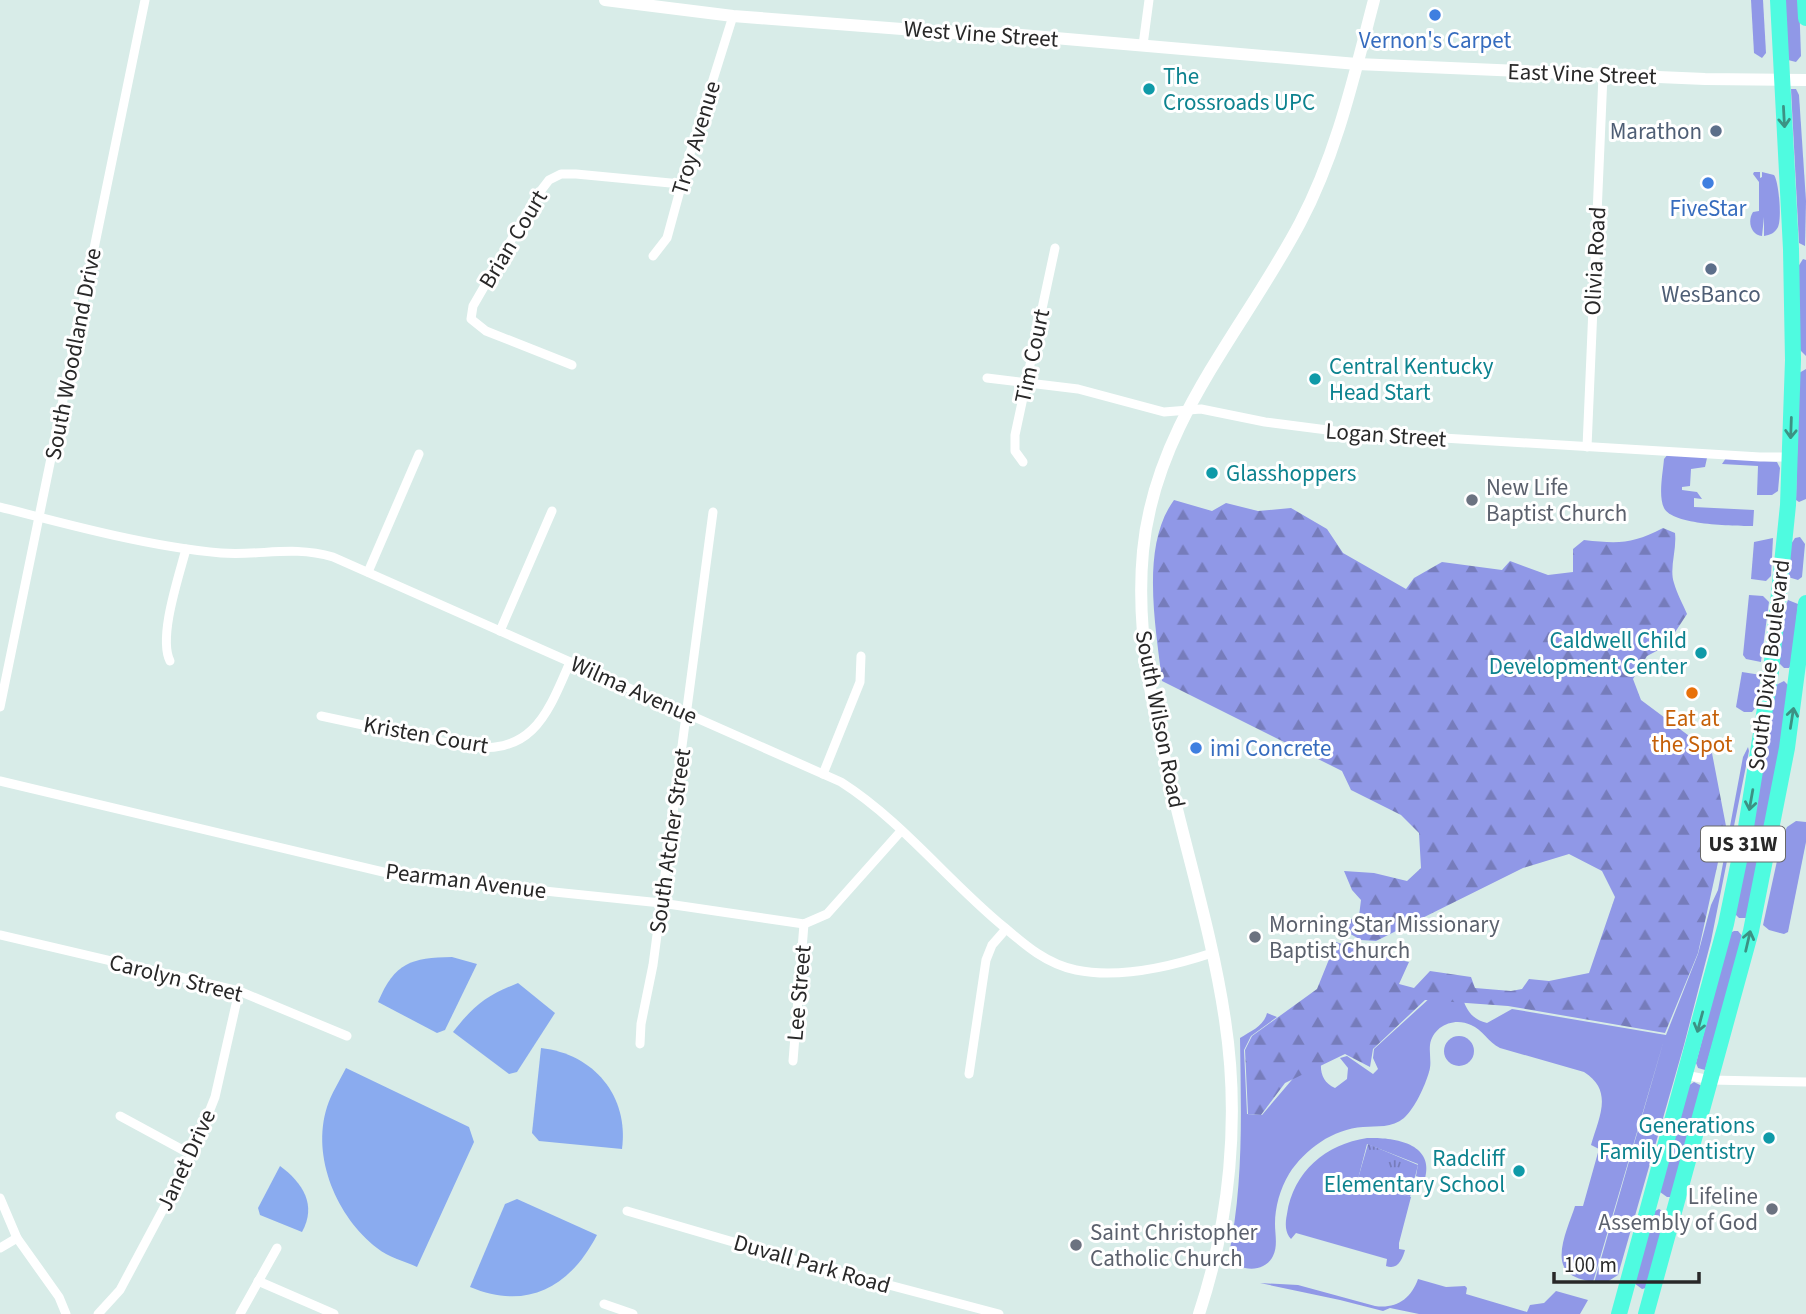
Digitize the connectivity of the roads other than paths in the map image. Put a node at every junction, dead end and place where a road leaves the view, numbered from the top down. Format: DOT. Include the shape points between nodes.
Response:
graph roads {
  1 [pos="145,0"];
  2 [pos="605,0"];
  3 [pos="1149,0"];
  4 [pos="1374,0"];
  5 [pos="1778,0"];
  6 [pos="1805,0"];
  7 [pos="733,16"];
  8 [pos="1806,18"];
  9 [pos="1143,45"];
  10 [pos="1357,64"];
  11 [pos="1604,75"];
  12 [pos="1782,79"];
  13 [pos="1806,80"];
  14 [pos="681,184"];
  15 [pos="1055,248"];
  16 [pos="653,256"];
  17 [pos="572,365"];
  18 [pos="987,378"];
  19 [pos="1026,382"];
  20 [pos="1186,411"];
  21 [pos="1587,447"];
  22 [pos="419,454"];
  23 [pos="1790,457"];
  24 [pos="1023,462"];
  25 [pos="0,506"];
  26 [pos="552,511"];
  27 [pos="713,512"];
  28 [pos="41,517"];
  29 [pos="186,549"];
  30 [pos="368,572"];
  31 [pos="1806,603"];
  32 [pos="500,631"];
  33 [pos="862,656"];
  34 [pos="170,661"];
  35 [pos="570,662"];
  36 [pos="0,707"];
  37 [pos="687,713"];
  38 [pos="321,716"];
  39 [pos="823,774"];
  40 [pos="0,781"];
  41 [pos="901,831"];
  42 [pos="661,903"];
  43 [pos="804,924"];
  44 [pos="1006,929"];
  45 [pos="0,935"];
  46 [pos="1212,953"];
  47 [pos="240,991"];
  48 [pos="347,1036"];
  49 [pos="640,1044"];
  50 [pos="793,1061"];
  51 [pos="969,1074"];
  52 [pos="1685,1076"];
  53 [pos="1711,1080"];
  54 [pos="1806,1082"];
  55 [pos="120,1116"];
  56 [pos="192,1155"];
  57 [pos="0,1198"];
  58 [pos="626,1211"];
  59 [pos="17,1238"];
  60 [pos="0,1248"];
  61 [pos="277,1248"];
  62 [pos="258,1281"];
  63 [pos="604,1304"];
  64 [pos="66,1314"];
  65 [pos="98,1314"];
  66 [pos="240,1314"];
  67 [pos="334,1314"];
  68 [pos="633,1314"];
  69 [pos="999,1314"];
  70 [pos="1199,1314"];
  71 [pos="1619,1314"];
  72 [pos="1646,1314"];
  1 -- 28 [label="street, South Woodland Drive"];
  2 -- 7 [label="main road, West Vine Street"];
  3 -- 9 [label="street"];
  4 -- 10 [label="main road, South Wilson Road"];
  5 -- 12 [label="highway, South Dixie Boulevard / US 31W"];
  6 -- 8 [label="highway"];
  7 -- 9 [label="main road, West Vine Street"];
  7 -- 14 [label="street, Troy Avenue"];
  9 -- 10 [label="main road, West Vine Street"];
  10 -- 11 [label="main road, East Vine Street"];
  10 -- 20 [label="main road, South Wilson Road" via="1312,201"];
  11 -- 12 [label="main road, East Vine Street"];
  11 -- 21 [label="street, Olivia Road"];
  12 -- 13 [label="main road, East Vine Street"];
  12 -- 23 [label="highway, South Dixie Boulevard / US 31W, one-way" via="1792,296"];
  14 -- 16 [label="street, Troy Avenue" via="667,238"];
  14 -- 17 [label="street, Brian Court" via="568,173 549,180 536,197 473,306 471,319 486,331"];
  15 -- 19 [label="street, Tim Court"];
  18 -- 19 [label="street, Logan Street"];
  19 -- 20 [label="street, Logan Street" via="1078,389 1164,412"];
  19 -- 24 [label="street, Tim Court" via="1014,443"];
  20 -- 21 [label="street, Logan Street" via="1201,409 1343,432"];
  20 -- 46 [label="main road, South Wilson Road" via="1161,471 1147,522 1141,613 1153,705"];
  21 -- 23 [label="street, Logan Street"];
  22 -- 30 [label="street"];
  23 -- 52 [label="highway, South Dixie Boulevard / US 31W, one-way" via="1763,727 1726,924"];
  25 -- 28 [label="street, Wilma Avenue"];
  26 -- 32 [label="street"];
  27 -- 37 [label="street, South Atcher Street"];
  28 -- 29 [label="street, Wilma Avenue"];
  28 -- 36 [label="street, South Woodland Drive"];
  29 -- 30 [label="street, Wilma Avenue" via="304,550"];
  29 -- 34 [label="street" via="166,635 165,652"];
  30 -- 32 [label="street, Wilma Avenue"];
  53 -- 31 [label="highway, South Dixie Boulevard / US 31W, one-way" via="1744,960 1776,811"];
  32 -- 35 [label="street, Wilma Avenue"];
  33 -- 39 [label="street" via="860,682"];
  35 -- 37 [label="street, Wilma Avenue"];
  35 -- 38 [label="street, Kristen Court" via="538,724 524,737 497,747 461,746"];
  37 -- 39 [label="street, Wilma Avenue"];
  37 -- 42 [label="street, South Atcher Street"];
  39 -- 41 [label="street, Wilma Avenue" via="861,795"];
  40 -- 42 [label="street, Pearman Avenue" via="400,876"];
  41 -- 43 [label="street" via="827,914"];
  41 -- 44 [label="street, Wilma Avenue"];
  42 -- 43 [label="street, Pearman Avenue"];
  42 -- 49 [label="street, South Atcher Street"];
  43 -- 50 [label="street, Lee Street"];
  44 -- 46 [label="street, Wilma Avenue" via="1038,955 1077,970 1133,971"];
  44 -- 51 [label="street" via="986,960"];
  45 -- 47 [label="street, Carolyn Street"];
  46 -- 70 [label="main road, South Wilson Road" via="1228,1045 1231,1135 1218,1250"];
  47 -- 48 [label="street, Carolyn Street"];
  47 -- 56 [label="street, Janet Drive" via="215,1097"];
  52 -- 53 [label="street"];
  52 -- 71 [label="highway, South Dixie Boulevard / US 31W"];
  53 -- 54 [label="street"];
  53 -- 72 [label="highway, South Dixie Boulevard / US 31W"];
  55 -- 56 [label="street"];
  56 -- 65 [label="street, Janet Drive" via="120,1290"];
  57 -- 59 [label="street"];
  58 -- 69 [label="street, Duvall Park Road"];
  59 -- 60 [label="street"];
  59 -- 64 [label="street"];
  61 -- 62 [label="street"];
  62 -- 66 [label="street"];
  62 -- 67 [label="street"];
  63 -- 68 [label="street"];
}
